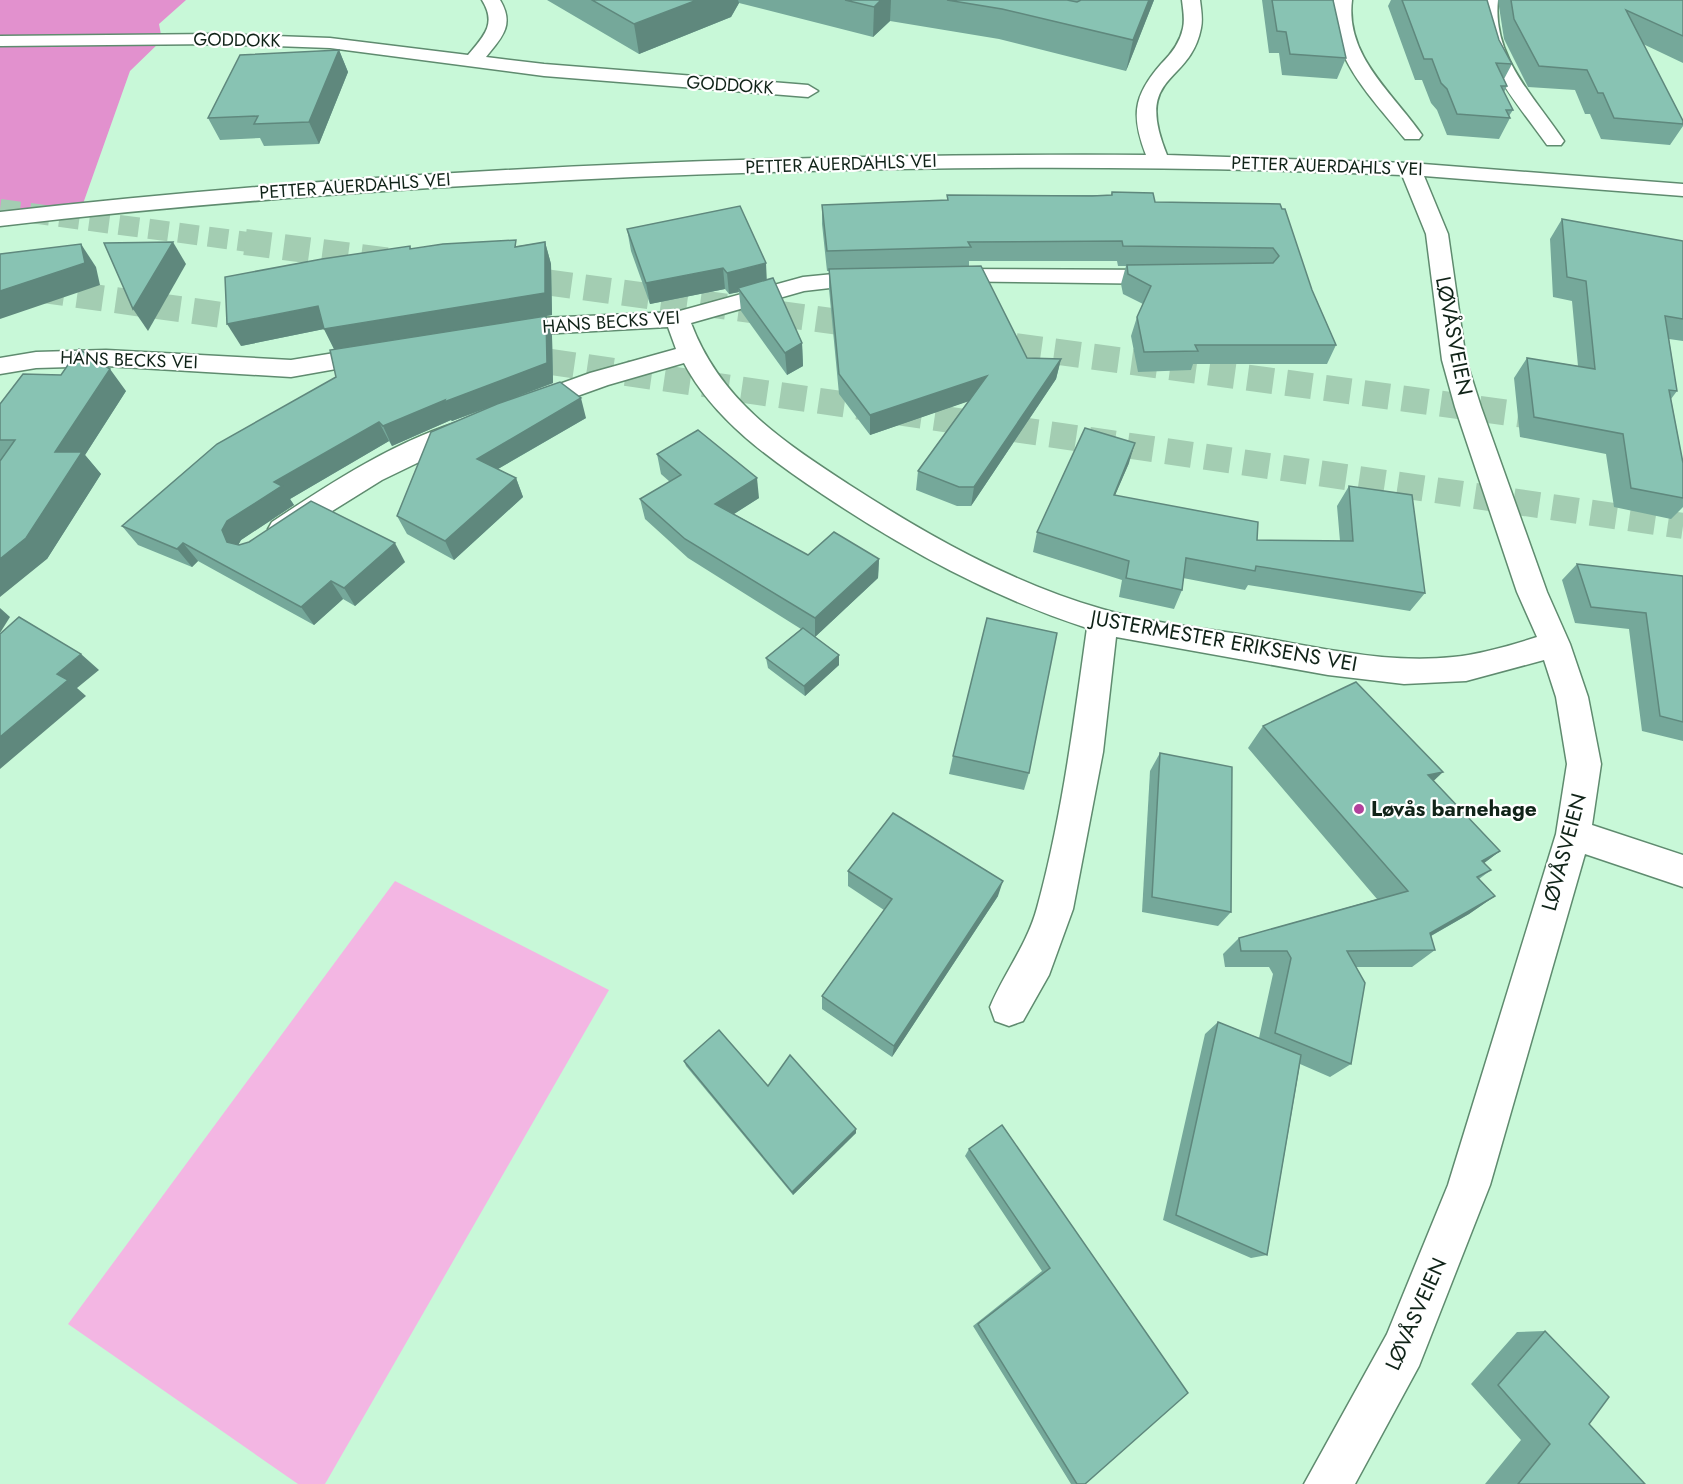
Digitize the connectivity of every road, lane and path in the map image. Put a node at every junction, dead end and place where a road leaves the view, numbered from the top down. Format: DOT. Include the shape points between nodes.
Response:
graph roads {
  1 [pos="491,0"];
  2 [pos="1191,0"];
  3 [pos="1343,0"];
  4 [pos="1489,0"];
  5 [pos="0,41"];
  6 [pos="472,62"];
  7 [pos="808,91"];
  8 [pos="1412,135"];
  9 [pos="1554,141"];
  10 [pos="1159,161"];
  11 [pos="1410,169"];
  12 [pos="1683,190"];
  13 [pos="0,219"];
  14 [pos="1187,277"];
  15 [pos="677,320"];
  16 [pos="487,334"];
  17 [pos="405,348"];
  18 [pos="688,354"];
  19 [pos="0,366"];
  20 [pos="260,543"];
  21 [pos="1103,622"];
  22 [pos="1555,644"];
  23 [pos="1573,834"];
  24 [pos="1683,870"];
  25 [pos="1009,1007"];
  26 [pos="1328,1484"];
  1 -- 6 [label="street" via="499,13 497,27"];
  2 -- 10 [label="street" via="1193,22 1189,40 1160,75 1149,96 1146,121"];
  3 -- 8 [label="street" via="1341,24 1353,55"];
  4 -- 9 [label="street" via="1486,23 1492,48"];
  5 -- 6 [label="street, GODDOKK" via="217,39 330,43"];
  6 -- 7 [label="street, GODDOKK"];
  10 -- 11 [label="street, PETTER AUERDAHLS VEI"];
  10 -- 13 [label="street, PETTER AUERDAHLS VEI" via="832,162 480,177 209,196"];
  11 -- 12 [label="street, PETTER AUERDAHLS VEI"];
  11 -- 22 [label="street, LØVÅSVEIEN" via="1437,234 1454,360 1468,406 1532,592"];
  14 -- 15 [label="street, HANS BECKS VEI" via="832,279"];
  15 -- 16 [label="street, HANS BECKS VEI" via="541,326"];
  15 -- 18 [label="street, JUSTERMESTER ERIKSENS VEI"];
  17 -- 19 [label="street, HANS BECKS VEI" via="280,369 75,356"];
  18 -- 20 [label="street" via="599,379 428,444 336,494"];
  18 -- 21 [label="street, JUSTERMESTER ERIKSENS VEI" via="743,422 851,500 999,585"];
  21 -- 22 [label="street, JUSTERMESTER ERIKSENS VEI" via="1340,664 1409,671 1453,670"];
  21 -- 25 [label="street" via="1086,752 1055,909 1036,962"];
  22 -- 23 [label="street, LØVÅSVEIEN" via="1575,709 1584,764"];
  23 -- 24 [label="street"];
  23 -- 26 [label="street, LØVÅSVEIEN" via="1469,1185 1403,1350"];
}
